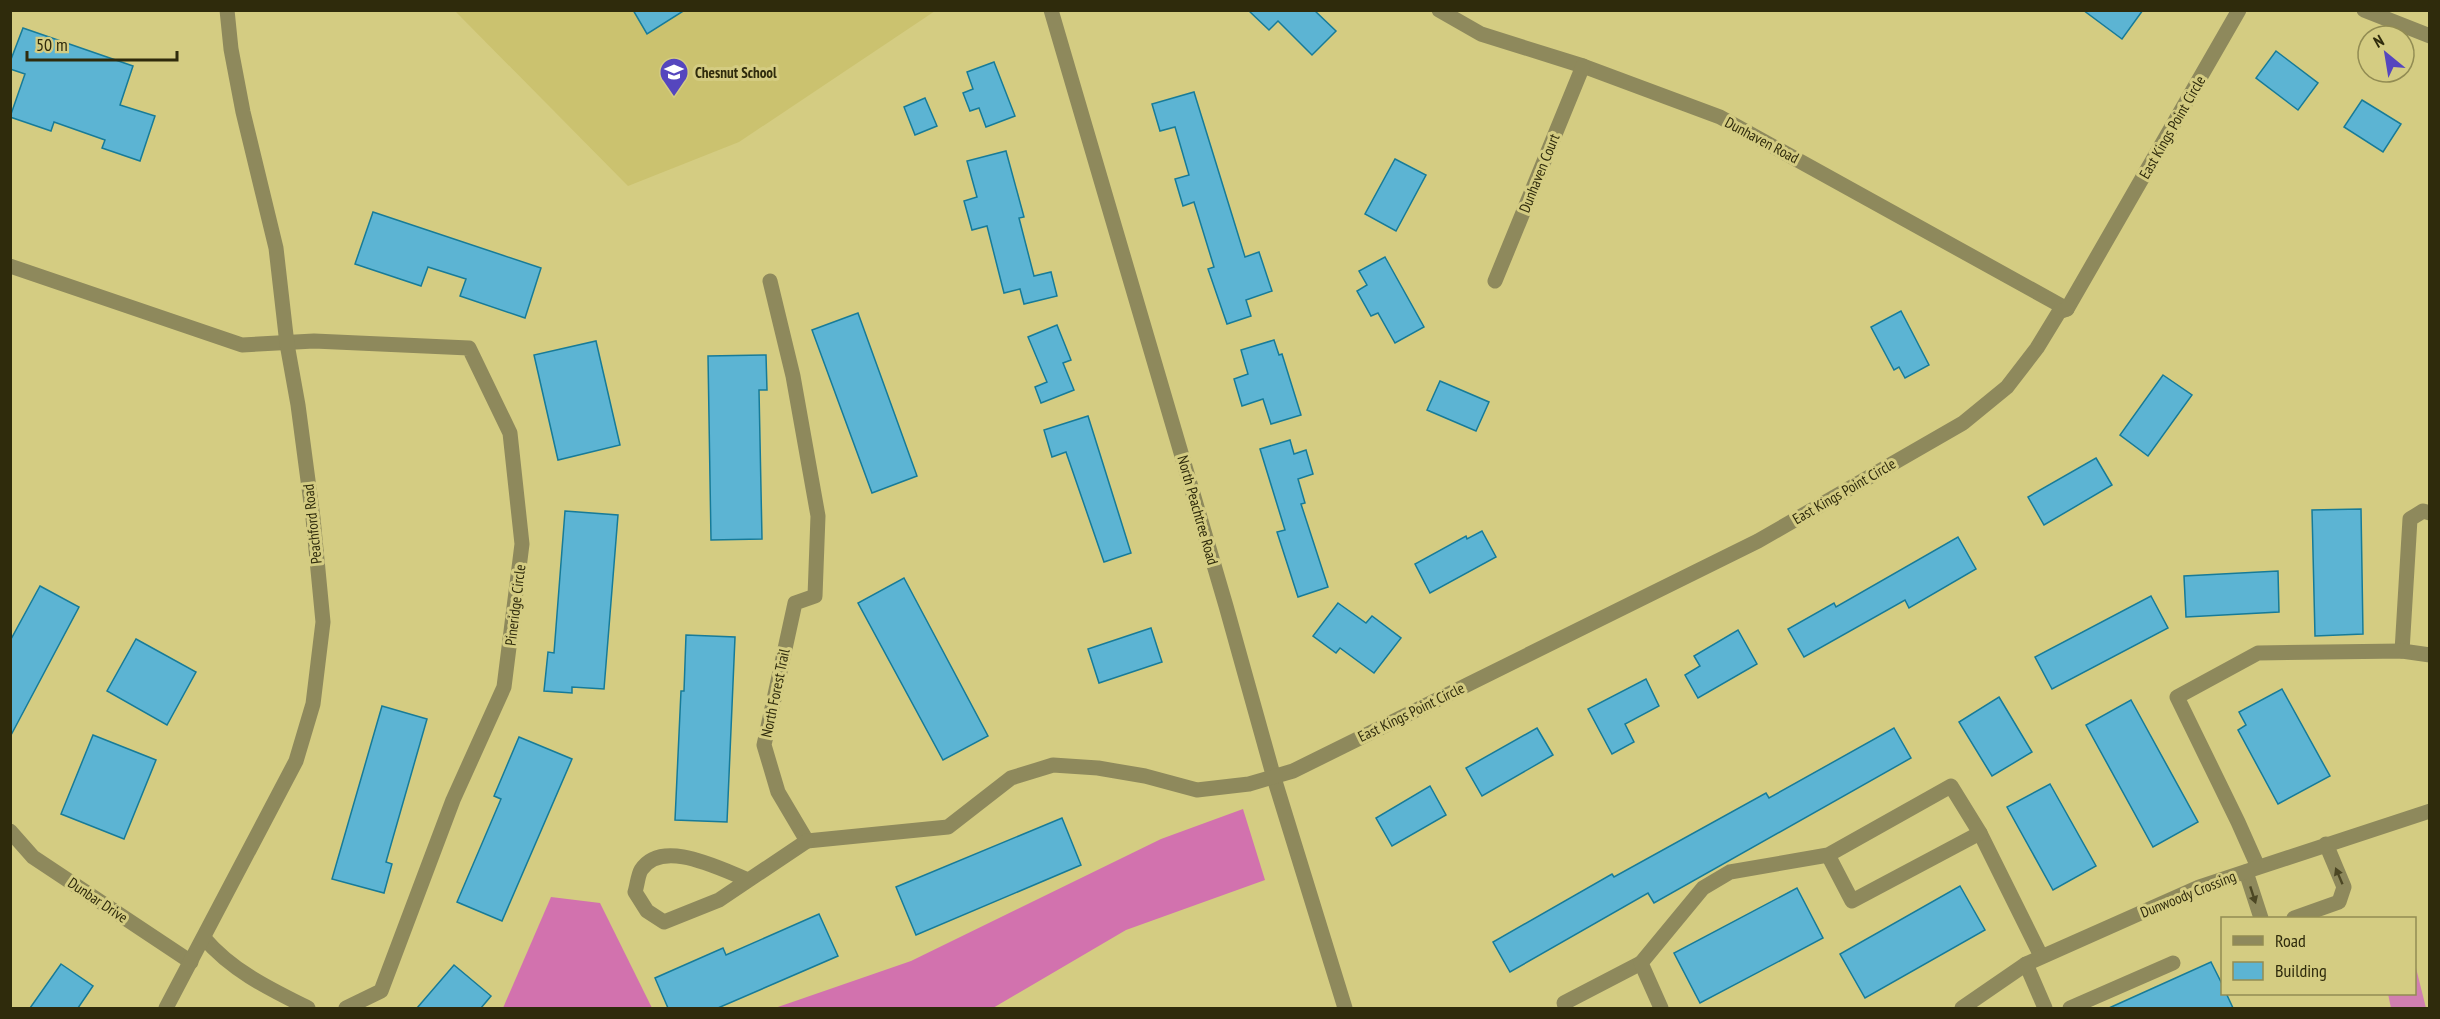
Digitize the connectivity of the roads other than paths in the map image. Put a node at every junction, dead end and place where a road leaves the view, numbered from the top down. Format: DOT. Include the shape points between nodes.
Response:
graph roads {
  1 [pos="226,10"];
  2 [pos="1051,10"];
  3 [pos="1439,10"];
  4 [pos="2239,10"];
  5 [pos="2364,10"];
  6 [pos="2430,36"];
  7 [pos="1583,66"];
  8 [pos="10,266"];
  9 [pos="770,281"];
  10 [pos="1495,281"];
  11 [pos="2067,309"];
  12 [pos="287,344"];
  13 [pos="2430,513"];
  14 [pos="2402,651"];
  15 [pos="2430,655"];
  16 [pos="1274,778"];
  17 [pos="2430,811"];
  18 [pos="10,831"];
  19 [pos="1980,833"];
  20 [pos="807,842"];
  21 [pos="2326,844"];
  22 [pos="1828,855"];
  23 [pos="2252,869"];
  24 [pos="749,880"];
  25 [pos="2261,917"];
  26 [pos="2297,917"];
  27 [pos="204,939"];
  28 [pos="2042,956"];
  29 [pos="191,962"];
  30 [pos="1641,963"];
  31 [pos="2172,963"];
  32 [pos="2026,964"];
  33 [pos="166,1008"];
  34 [pos="308,1008"];
  35 [pos="346,1008"];
  36 [pos="1345,1008"];
  37 [pos="1566,1008"];
  38 [pos="1661,1008"];
  39 [pos="1962,1008"];
  40 [pos="2045,1008"];
  41 [pos="2070,1008"];
  1 -- 12 [label="street, Peachford Road" via="243,112 276,248"];
  2 -- 16 [label="street, North Peachtree Road"];
  3 -- 7 [label="street, Dunhaven Road" via="1481,34"];
  4 -- 11 [label="street, East Kings Point Circle"];
  5 -- 6 [label="street"];
  7 -- 10 [label="street, Dunhaven Court"];
  7 -- 11 [label="street, Dunhaven Road" via="1720,117"];
  8 -- 12 [label="street" via="242,345"];
  9 -- 20 [label="street, North Forest Trail" via="793,376 818,516 815,596 795,603 764,745 778,792"];
  11 -- 16 [label="street, East Kings Point Circle" via="2059,312 2007,387 1963,423 1758,541"];
  12 -- 27 [label="street, Peachford Road" via="313,518 323,622 313,704 296,761"];
  12 -- 35 [label="street, Pineridge Circle" via="470,348 510,433 522,544 504,687 453,800 381,992"];
  13 -- 14 [label="street" via="2423,511 2410,519"];
  14 -- 15 [label="street"];
  14 -- 23 [label="street" via="2258,653 2177,697 2238,822"];
  16 -- 20 [label="street" via="1197,790 1133,774 1053,765 1011,778 948,827"];
  16 -- 36 [label="street, North Peachtree Road"];
  17 -- 21 [label="street, Dunwoody Crossing"];
  18 -- 29 [label="street, Dunbar Drive" via="33,857"];
  19 -- 22 [label="street" via="1952,786"];
  19 -- 22 [label="street" via="1852,901"];
  19 -- 28 [label="street"];
  20 -- 24 [label="street"];
  21 -- 23 [label="street, Dunwoody Crossing"];
  26 -- 21 [label="street, one-way" via="2339,902 2344,887"];
  22 -- 30 [label="street" via="1730,872 1703,888"];
  23 -- 25 [label="street, one-way"];
  23 -- 28 [label="street, Dunwoody Crossing"];
  24 -- 24 [label="street" via="719,900 664,922 647,911 635,892 642,869 660,856 682,855"];
  27 -- 29 [label="street, Peachford Road"];
  27 -- 34 [label="street" via="250,978"];
  28 -- 32 [label="street, Dunwoody Crossing"];
  29 -- 33 [label="street, Peachford Road"];
  30 -- 37 [label="street" via="1564,1003"];
  30 -- 38 [label="street"];
  31 -- 41 [label="street"];
  32 -- 39 [label="street, Dunwoody Crossing"];
  32 -- 40 [label="street"];
}
